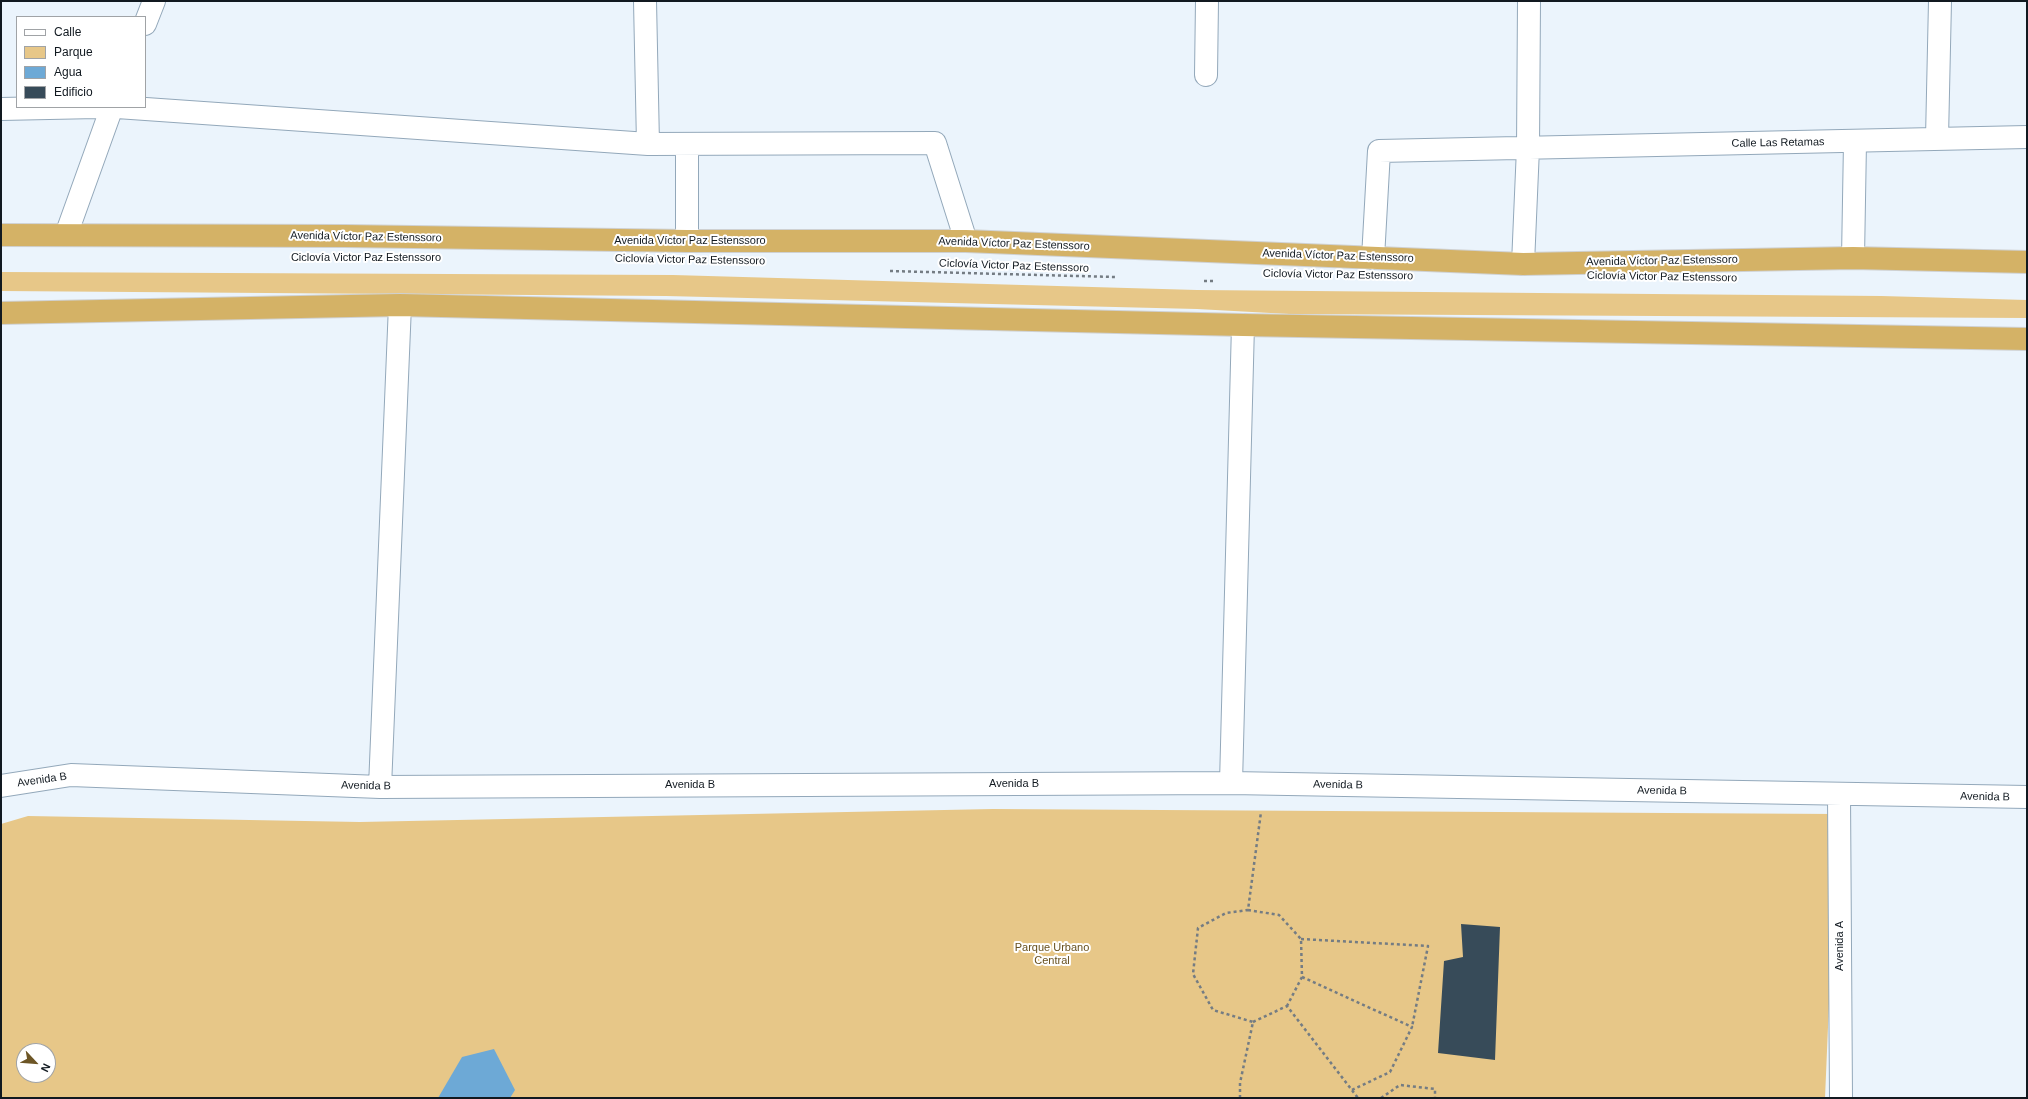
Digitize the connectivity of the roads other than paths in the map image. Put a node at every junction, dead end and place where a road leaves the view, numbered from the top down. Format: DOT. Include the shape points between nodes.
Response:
graph roads {
  1 [pos="154,1"];
  2 [pos="645,1"];
  3 [pos="1207,1"];
  4 [pos="1529,1"];
  5 [pos="1940,1"];
  6 [pos="146,21"];
  7 [pos="1206,75"];
  8 [pos="49,108"];
  9 [pos="112,108"];
  10 [pos="131,108"];
  11 [pos="1,109"];
  12 [pos="2027,137"];
  13 [pos="1937,138"];
  14 [pos="1855,142"];
  15 [pos="648,144"];
  16 [pos="687,144"];
  17 [pos="1528,148"];
  18 [pos="1,235"];
  19 [pos="66,235"];
  20 [pos="687,241"];
  21 [pos="966,241"];
  22 [pos="1373,258"];
  23 [pos="1853,258"];
  24 [pos="2027,262"];
  25 [pos="1523,264"];
  26 [pos="400,305"];
  27 [pos="1,313"];
  28 [pos="1243,325"];
  29 [pos="2027,339"];
  30 [pos="1231,783"];
  31 [pos="1,786"];
  32 [pos="380,787"];
  33 [pos="1839,795"];
  34 [pos="2027,797"];
  35 [pos="1841,1098"];
  1 -- 6 [label="street"];
  2 -- 15 [label="street"];
  3 -- 7 [label="street"];
  4 -- 17 [label="street"];
  5 -- 13 [label="street"];
  8 -- 11 [label="street"];
  9 -- 19 [label="street"];
  10 -- 15 [label="street"];
  12 -- 13 [label="street, Calle Las Retamas"];
  13 -- 14 [label="street, Calle Las Retamas"];
  14 -- 17 [label="street, Calle Las Retamas"];
  14 -- 23 [label="street"];
  15 -- 16 [label="street"];
  16 -- 20 [label="street"];
  16 -- 21 [label="street" via="935,143"];
  17 -- 22 [label="street, Calle Las Retamas" via="1379,151"];
  17 -- 25 [label="street"];
  18 -- 19 [label="highway, Avenida Víctor Paz Estenssoro"];
  19 -- 20 [label="highway, Avenida Víctor Paz Estenssoro"];
  20 -- 21 [label="highway, Avenida Víctor Paz Estenssoro"];
  21 -- 22 [label="highway, Avenida Víctor Paz Estenssoro"];
  22 -- 25 [label="highway, Avenida Víctor Paz Estenssoro"];
  23 -- 24 [label="highway, Avenida Víctor Paz Estenssoro"];
  23 -- 25 [label="highway, Avenida Víctor Paz Estenssoro"];
  26 -- 27 [label="highway"];
  26 -- 28 [label="highway"];
  26 -- 32 [label="street"];
  28 -- 29 [label="highway"];
  28 -- 30 [label="street"];
  30 -- 32 [label="street, Avenida B"];
  30 -- 33 [label="street, Avenida B"];
  31 -- 32 [label="street, Avenida B" via="71,775"];
  33 -- 34 [label="street, Avenida B"];
  33 -- 35 [label="street, Avenida A"];
}
